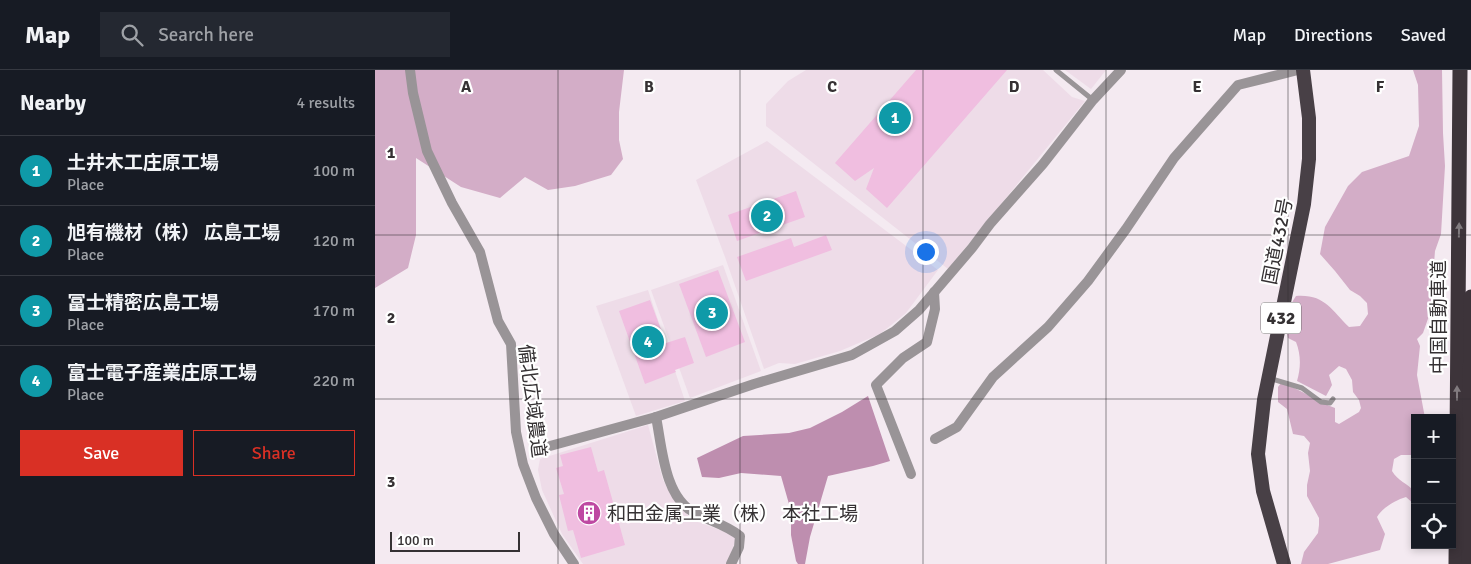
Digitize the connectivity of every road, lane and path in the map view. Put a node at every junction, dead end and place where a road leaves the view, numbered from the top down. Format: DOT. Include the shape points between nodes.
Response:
graph roads {
  1 [pos="410,70"];
  2 [pos="1056,70"];
  3 [pos="1121,70"];
  4 [pos="1298,70"];
  5 [pos="1303,70"];
  6 [pos="1460,70"];
  7 [pos="1093,100"];
  8 [pos="934,292"];
  9 [pos="1471,296"];
  10 [pos="1269,378"];
  11 [pos="1333,399"];
  12 [pos="656,416"];
  13 [pos="935,438"];
  14 [pos="539,449"];
  15 [pos="911,474"];
  16 [pos="573,564"];
  17 [pos="731,564"];
  18 [pos="1284,564"];
  19 [pos="1456,564"];
  20 [pos="1469,564"];
  1 -- 16 [label="street, 備北広域農道" via="427,151 480,252 497,321 511,344 516,432 523,464 536,498"];
  2 -- 7 [label="lane"];
  3 -- 7 [label="street"];
  4 -- 13 [label="street" via="1239,85 1174,158 1088,281 1048,327 993,377 957,427"];
  5 -- 10 [label="highway, 国道432号 / 432" via="1309,118 1309,159 1304,204"];
  19 -- 6 [label="highway, 中国自動車道, one-way"];
  7 -- 8 [label="street"];
  8 -- 12 [label="street" via="895,331 851,355"];
  8 -- 15 [label="street" via="935,309 927,342 903,358 877,385"];
  9 -- 20 [label="highway, 中国自動車道"];
  10 -- 11 [label="lane" via="1302,388 1325,403"];
  10 -- 18 [label="highway, 国道432号 / 432" via="1258,454 1263,491"];
  12 -- 14 [label="street"];
  12 -- 17 [label="street" via="668,479 678,497 687,508 739,536 739,547"];
}
